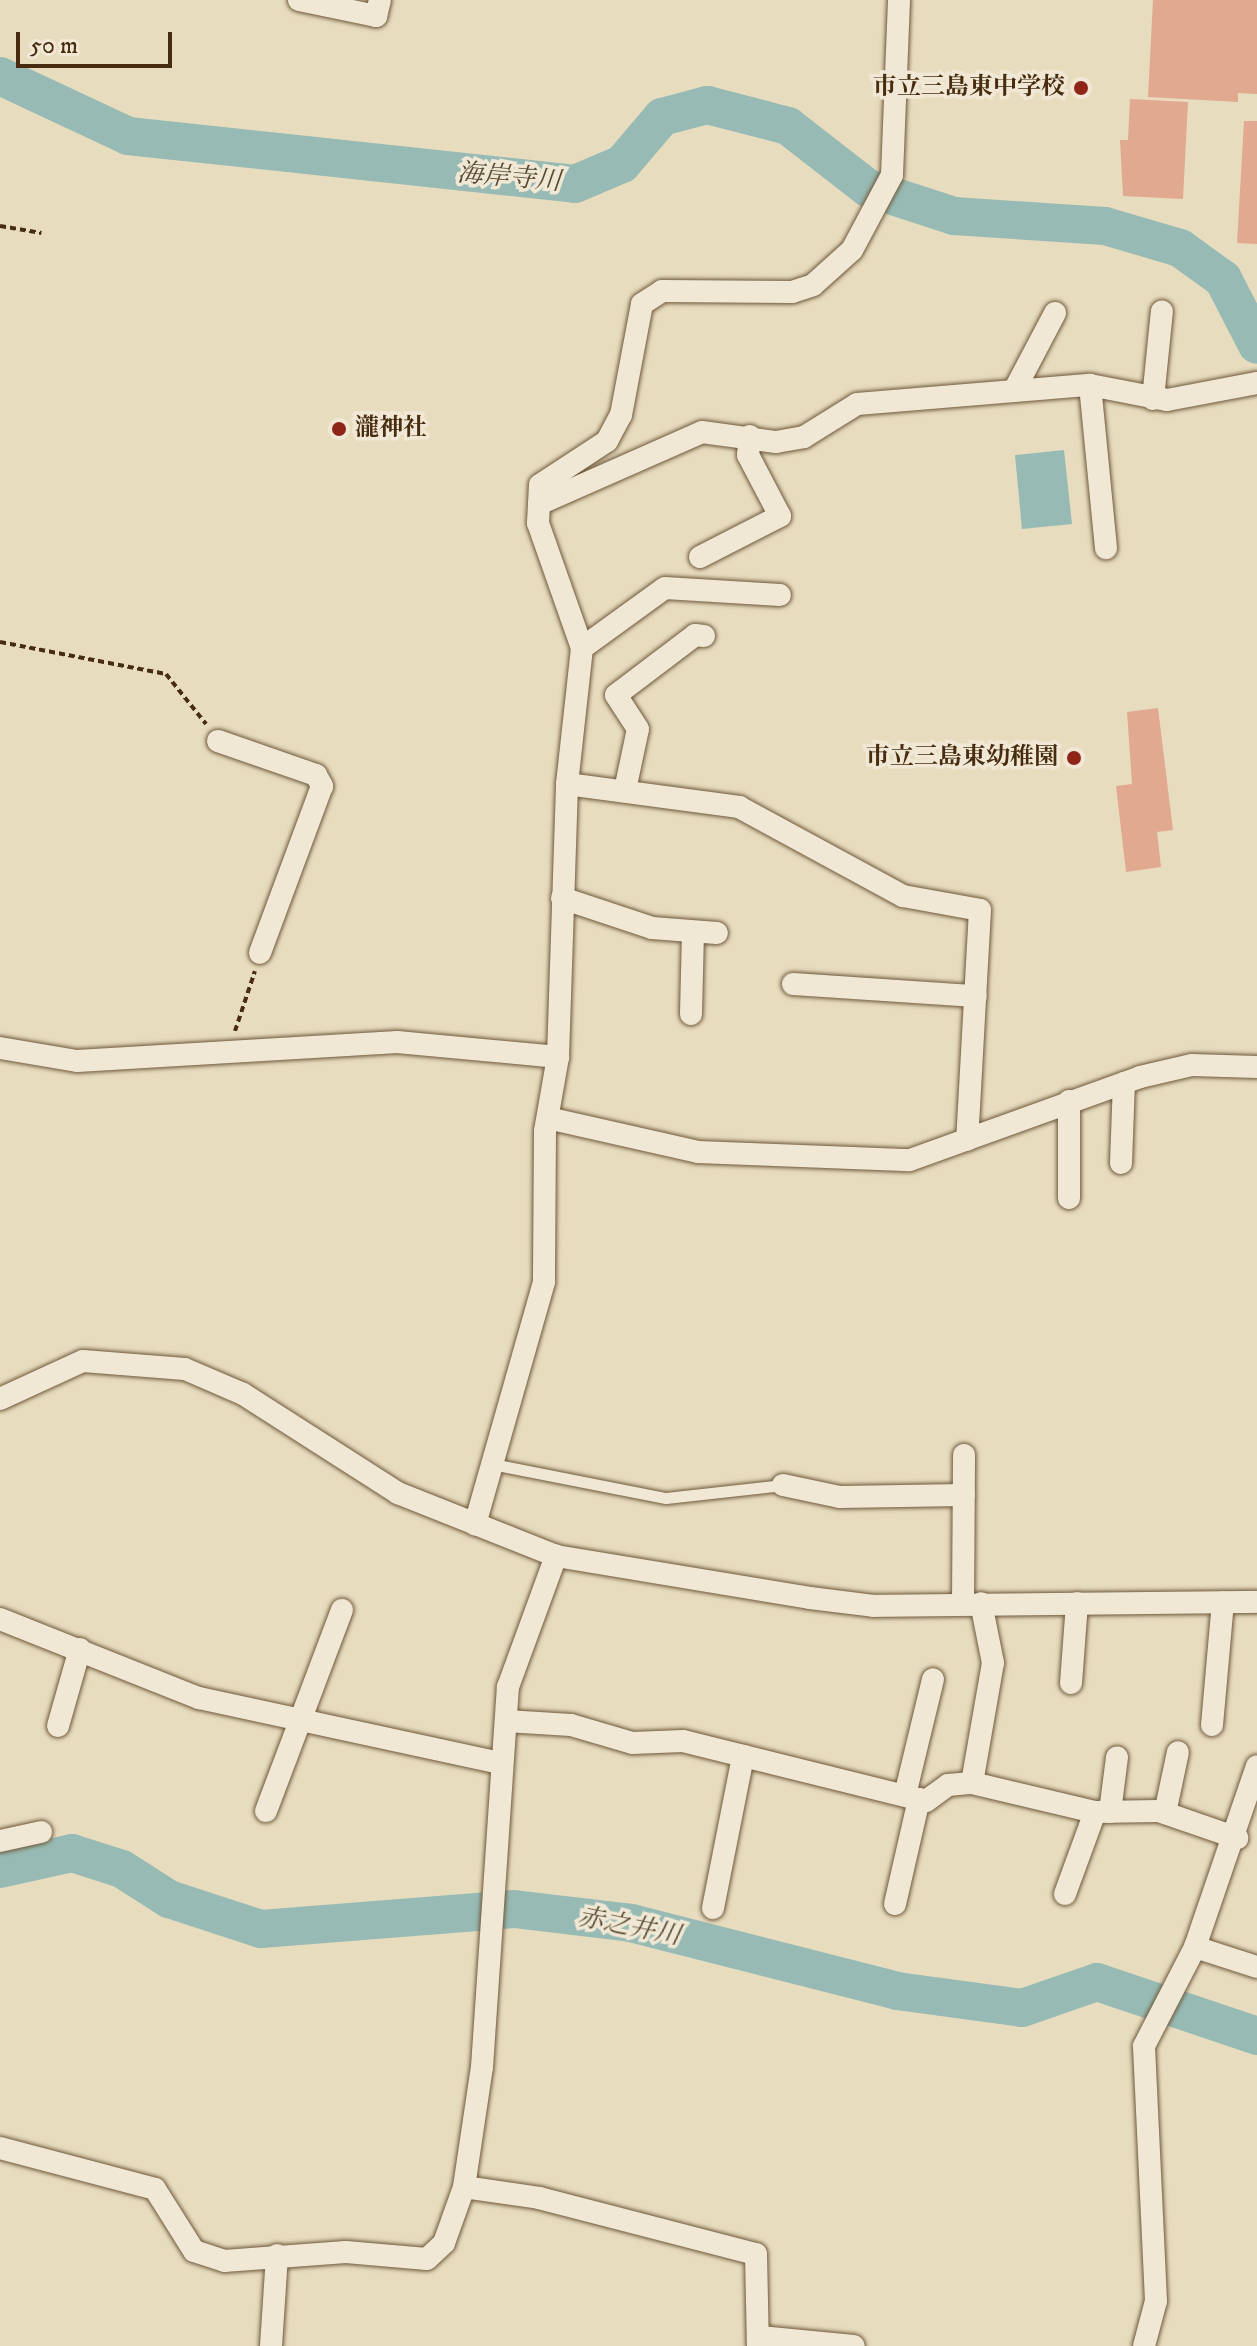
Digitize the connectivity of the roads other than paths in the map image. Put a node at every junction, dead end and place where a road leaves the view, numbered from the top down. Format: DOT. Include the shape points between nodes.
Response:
graph roads {
  1 [pos="299,0"];
  2 [pos="380,0"];
  3 [pos="899,0"];
  4 [pos="1162,311"];
  5 [pos="1055,313"];
  6 [pos="1257,383"];
  7 [pos="1090,385"];
  8 [pos="1015,389"];
  9 [pos="1153,399"];
  10 [pos="750,436"];
  11 [pos="539,504"];
  12 [pos="1106,548"];
  13 [pos="700,557"];
  14 [pos="780,595"];
  15 [pos="704,636"];
  16 [pos="582,648"];
  17 [pos="218,741"];
  18 [pos="567,784"];
  19 [pos="625,790"];
  20 [pos="562,898"];
  21 [pos="693,932"];
  22 [pos="717,933"];
  23 [pos="260,953"];
  24 [pos="793,984"];
  25 [pos="976,996"];
  26 [pos="691,1014"];
  27 [pos="0,1048"];
  28 [pos="558,1057"];
  29 [pos="1257,1067"];
  30 [pos="1124,1083"];
  31 [pos="1069,1101"];
  32 [pos="552,1119"];
  33 [pos="967,1140"];
  34 [pos="1121,1163"];
  35 [pos="1069,1198"];
  36 [pos="0,1399"];
  37 [pos="964,1455"];
  38 [pos="492,1464"];
  39 [pos="783,1485"];
  40 [pos="964,1495"];
  41 [pos="475,1524"];
  42 [pos="556,1556"];
  43 [pos="1223,1602"];
  44 [pos="1257,1602"];
  45 [pos="1077,1603"];
  46 [pos="972,1604"];
  47 [pos="342,1610"];
  48 [pos="0,1619"];
  49 [pos="80,1649"];
  50 [pos="933,1679"];
  51 [pos="1071,1683"];
  52 [pos="303,1719"];
  53 [pos="506,1721"];
  54 [pos="1212,1725"];
  55 [pos="58,1726"];
  56 [pos="1178,1752"];
  57 [pos="743,1756"];
  58 [pos="1117,1757"];
  59 [pos="500,1763"];
  60 [pos="1257,1766"];
  61 [pos="972,1783"];
  62 [pos="912,1797"];
  63 [pos="266,1811"];
  64 [pos="1103,1812"];
  65 [pos="1165,1813"];
  66 [pos="41,1832"];
  67 [pos="1237,1838"];
  68 [pos="0,1841"];
  69 [pos="1065,1894"];
  70 [pos="895,1904"];
  71 [pos="713,1908"];
  72 [pos="1195,1947"];
  73 [pos="1257,1967"];
  74 [pos="0,2148"];
  75 [pos="464,2187"];
  76 [pos="277,2255"];
  77 [pos="759,2342"];
  78 [pos="271,2346"];
  79 [pos="854,2346"];
  80 [pos="1144,2346"];
  1 -- 2 [label="street" via="376,16"];
  3 -- 11 [label="street" via="886,195 852,250 813,285 792,292 662,291 642,304 621,415 607,441 578,465 546,475"];
  4 -- 9 [label="street"];
  5 -- 8 [label="street"];
  6 -- 9 [label="street"];
  7 -- 8 [label="street"];
  7 -- 9 [label="street"];
  7 -- 12 [label="street"];
  8 -- 10 [label="street" via="857,404 804,437 776,442"];
  10 -- 11 [label="street" via="702,432 675,440"];
  10 -- 13 [label="street" via="748,455 780,516"];
  11 -- 16 [label="street" via="544,545"];
  14 -- 16 [label="street" via="665,588"];
  15 -- 19 [label="street" via="695,635 616,695 638,729"];
  16 -- 18 [label="street"];
  17 -- 23 [label="street" via="316,775 322,786"];
  18 -- 19 [label="street"];
  18 -- 20 [label="street"];
  19 -- 25 [label="street" via="761,814 903,896 980,910"];
  20 -- 21 [label="street" via="652,928"];
  20 -- 28 [label="street"];
  21 -- 22 [label="street"];
  21 -- 26 [label="street"];
  24 -- 25 [label="street"];
  25 -- 33 [label="street"];
  27 -- 28 [label="street" via="77,1061 228,1051 303,1053 397,1042"];
  28 -- 32 [label="street"];
  29 -- 30 [label="street" via="1192,1065"];
  30 -- 31 [label="street"];
  30 -- 34 [label="street"];
  31 -- 33 [label="street"];
  31 -- 35 [label="street"];
  32 -- 33 [label="street" via="698,1152 781,1159 910,1160"];
  32 -- 38 [label="street" via="545,1131 544,1282"];
  36 -- 41 [label="street" via="83,1361 185,1369 243,1394 398,1493"];
  37 -- 40 [label="street"];
  38 -- 39 [label="lane" via="666,1498"];
  38 -- 41 [label="street"];
  39 -- 40 [label="street" via="840,1497"];
  40 -- 46 [label="street"];
  41 -- 42 [label="street"];
  42 -- 46 [label="street" via="874,1606"];
  42 -- 53 [label="street" via="513,1662"];
  43 -- 44 [label="street"];
  43 -- 45 [label="street"];
  43 -- 54 [label="street"];
  45 -- 46 [label="street"];
  45 -- 51 [label="street"];
  46 -- 61 [label="street" via="993,1663"];
  47 -- 52 [label="street"];
  48 -- 49 [label="street"];
  49 -- 52 [label="street" via="199,1698"];
  49 -- 55 [label="street"];
  50 -- 62 [label="street"];
  52 -- 59 [label="street"];
  52 -- 63 [label="street"];
  53 -- 57 [label="street" via="571,1725 632,1743 683,1741"];
  53 -- 59 [label="street"];
  56 -- 65 [label="street"];
  57 -- 62 [label="street"];
  57 -- 71 [label="street"];
  58 -- 64 [label="street"];
  59 -- 75 [label="street" via="482,2067"];
  60 -- 67 [label="street"];
  61 -- 62 [label="street"];
  61 -- 64 [label="street"];
  62 -- 70 [label="street"];
  64 -- 65 [label="street"];
  64 -- 69 [label="street"];
  65 -- 67 [label="street"];
  66 -- 68 [label="street"];
  67 -- 72 [label="street"];
  72 -- 73 [label="street"];
  72 -- 80 [label="street" via="1151,2030 1140,2066 1156,2301"];
  74 -- 76 [label="street" via="155,2189 194,2251 224,2261"];
  75 -- 76 [label="street" via="444,2243 427,2259"];
  75 -- 77 [label="street" via="539,2198 756,2254"];
  76 -- 78 [label="street"];
  77 -- 79 [label="street"];
}
